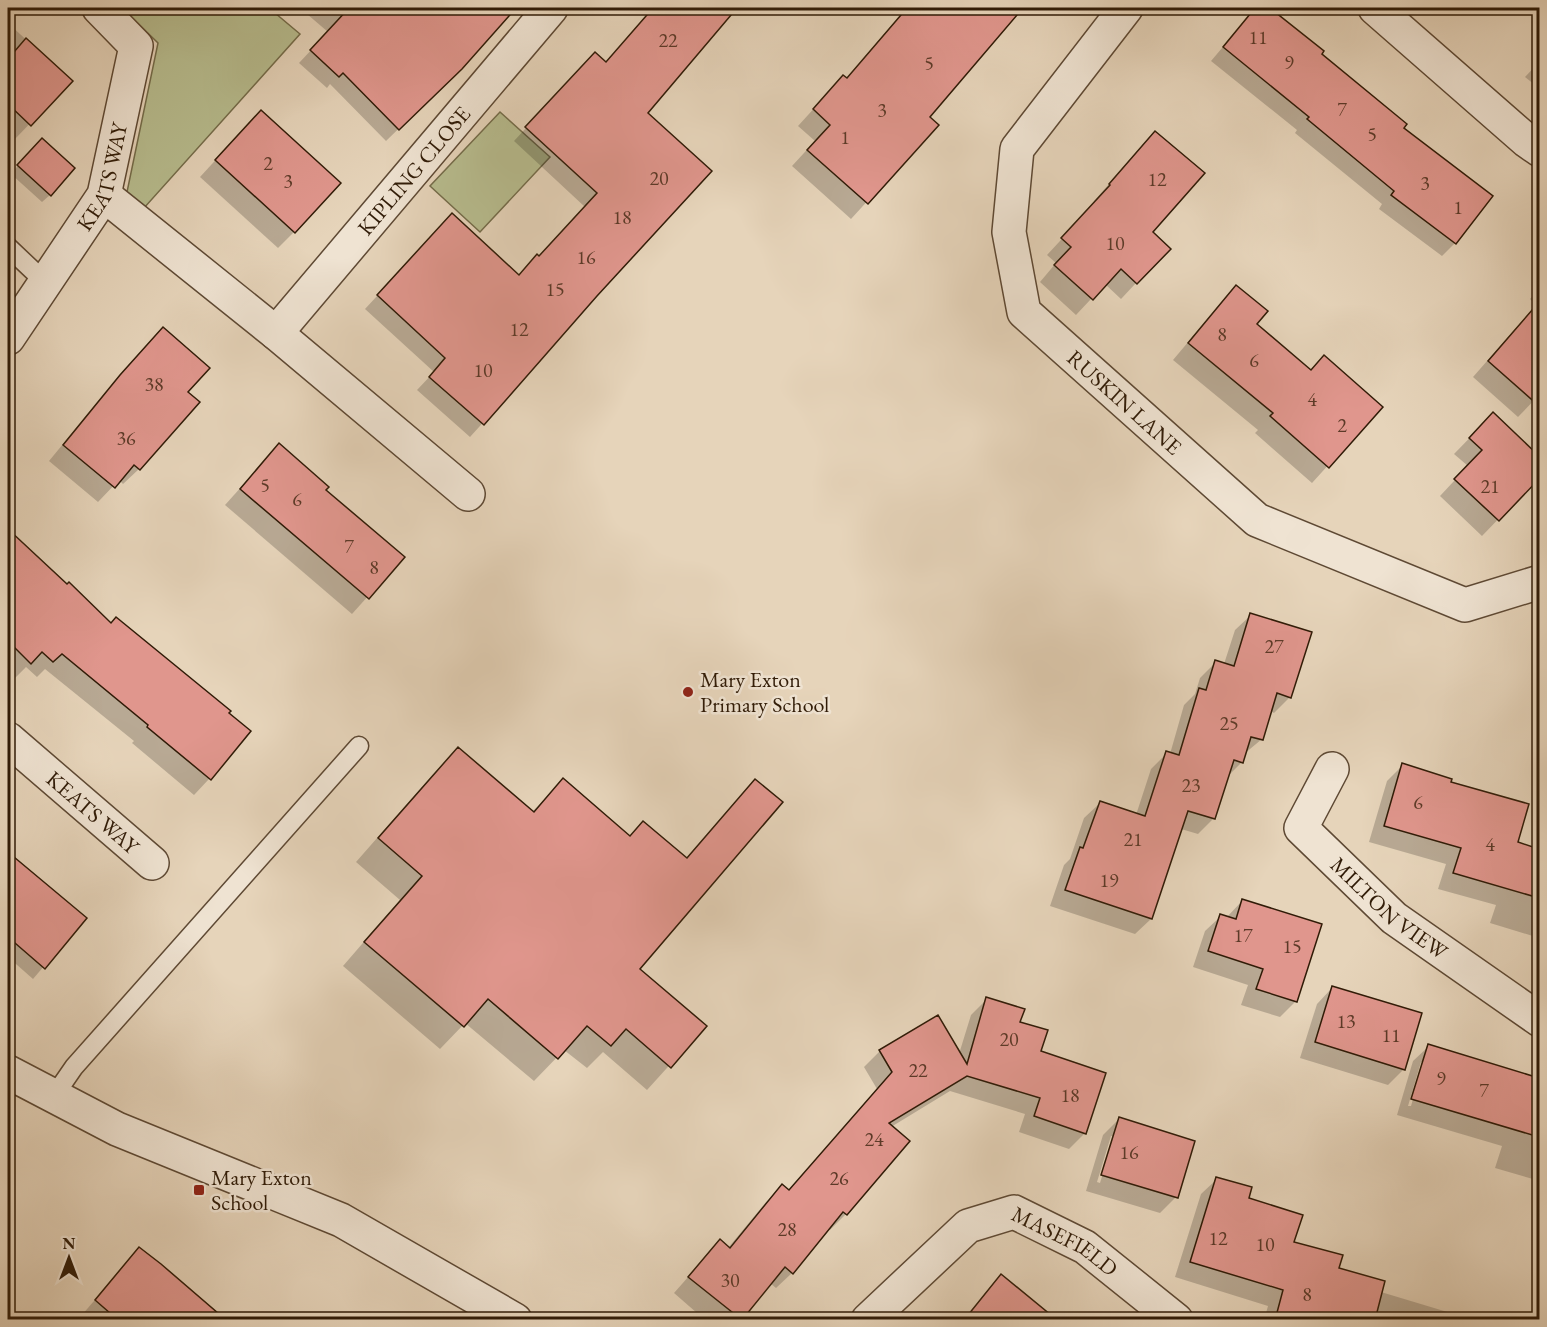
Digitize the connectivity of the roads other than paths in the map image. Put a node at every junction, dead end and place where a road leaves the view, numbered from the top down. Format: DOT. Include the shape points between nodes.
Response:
graph roads {
  1 [pos="99,8"];
  2 [pos="551,8"];
  3 [pos="1126,8"];
  4 [pos="1375,8"];
  5 [pos="1539,150"];
  6 [pos="104,195"];
  7 [pos="8,247"];
  8 [pos="45,282"];
  9 [pos="276,333"];
  10 [pos="8,338"];
  11 [pos="468,494"];
  12 [pos="1539,582"];
  13 [pos="8,738"];
  14 [pos="359,746"];
  15 [pos="1332,769"];
  16 [pos="152,863"];
  17 [pos="1539,1020"];
  18 [pos="8,1072"];
  19 [pos="54,1096"];
  20 [pos="515,1320"];
  21 [pos="868,1320"];
  22 [pos="1176,1320"];
  1 -- 6 [label="street, KEATS WAY" via="136,46"];
  2 -- 9 [label="street, KIPLING CLOSE"];
  3 -- 12 [label="street, RUSKIN LANE" via="1017,149 1009,231 1024,312 1257,520 1465,605"];
  4 -- 5 [label="street"];
  6 -- 8 [label="street, KEATS WAY"];
  6 -- 9 [label="street"];
  7 -- 8 [label="lane"];
  8 -- 10 [label="street, KEATS WAY"];
  9 -- 11 [label="street"];
  13 -- 16 [label="street, KEATS WAY"];
  14 -- 19 [label="lane" via="81,1058"];
  15 -- 17 [label="street, MILTON VIEW" via="1301,828 1394,918"];
  18 -- 19 [label="street"];
  19 -- 20 [label="street" via="117,1129 341,1220"];
  21 -- 22 [label="street, MASEFIELD" via="968,1226 1014,1212 1085,1247"];
}
